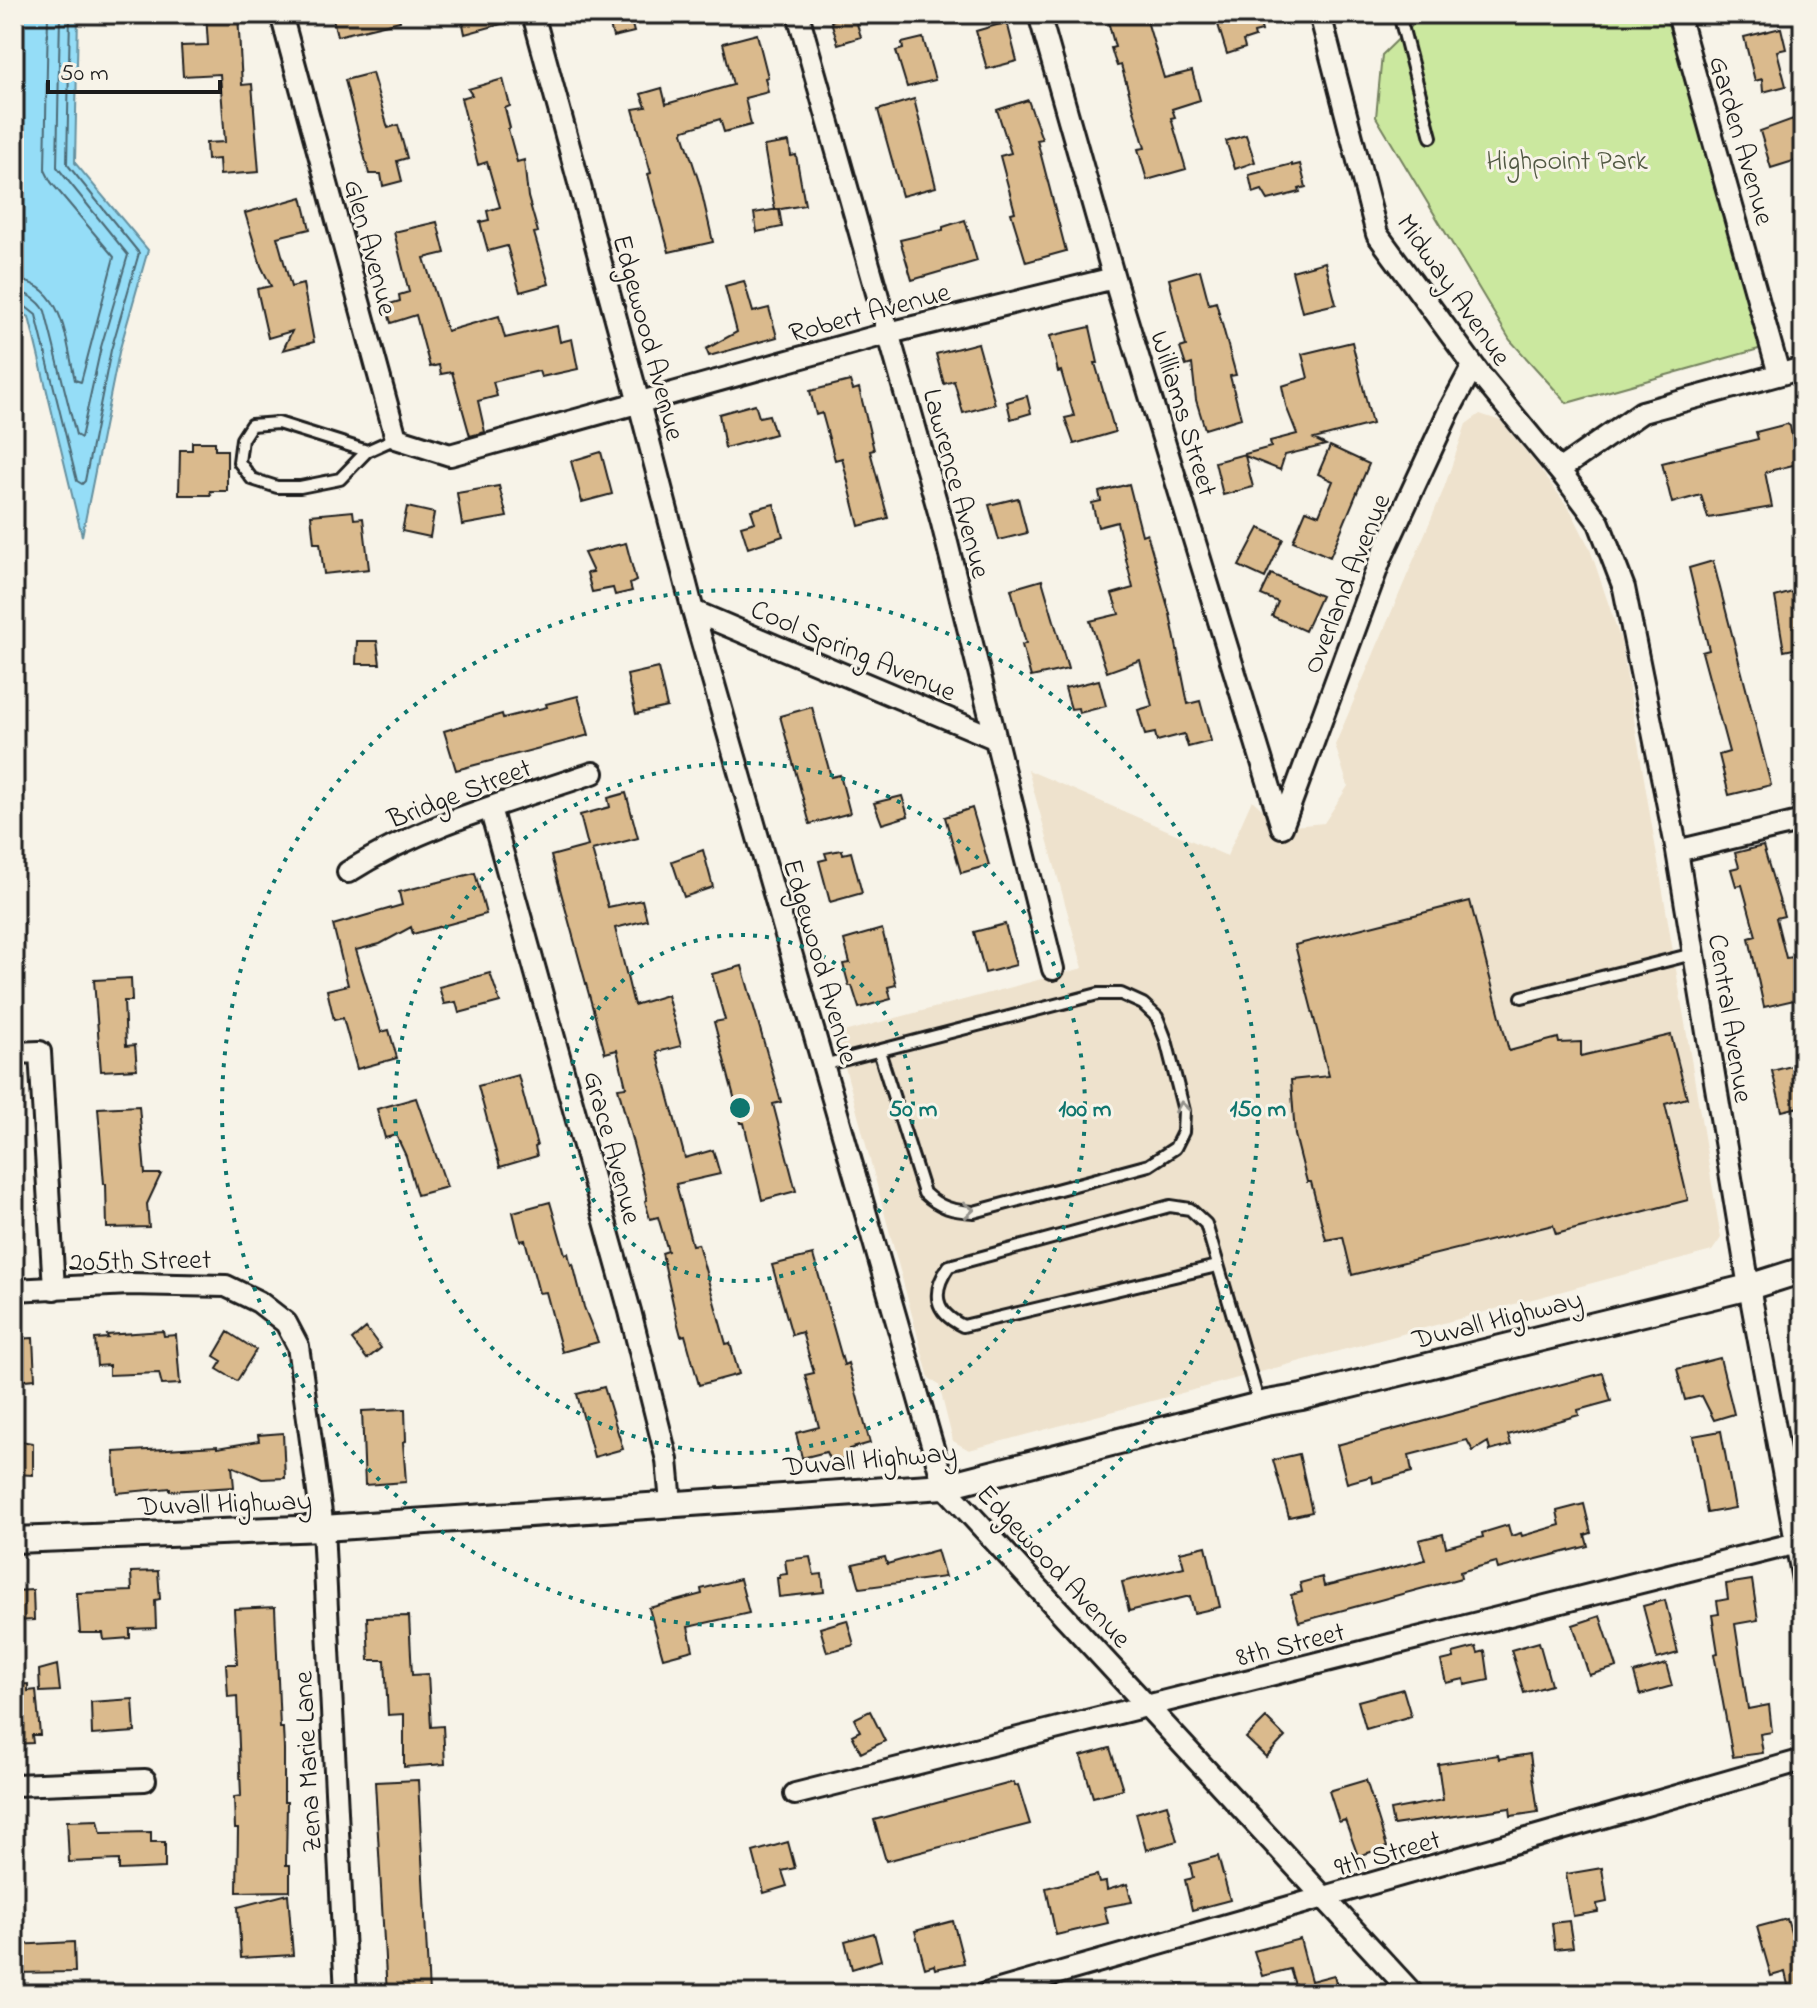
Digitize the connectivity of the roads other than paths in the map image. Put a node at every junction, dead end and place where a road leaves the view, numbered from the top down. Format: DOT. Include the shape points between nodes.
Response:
graph roads {
  1 [pos="281,14"];
  2 [pos="533,14"];
  3 [pos="798,14"];
  4 [pos="1039,14"];
  5 [pos="1399,14"];
  6 [pos="1678,14"];
  7 [pos="1324,15"];
  8 [pos="1431,137"];
  9 [pos="1114,278"];
  10 [pos="889,333"];
  11 [pos="1473,366"];
  12 [pos="1803,368"];
  13 [pos="1779,374"];
  14 [pos="639,403"];
  15 [pos="396,438"];
  16 [pos="367,451"];
  17 [pos="1563,475"];
  18 [pos="693,611"];
  19 [pos="994,738"];
  20 [pos="593,773"];
  21 [pos="490,808"];
  22 [pos="1803,821"];
  23 [pos="1282,827"];
  24 [pos="1677,851"];
  25 [pos="348,872"];
  26 [pos="1693,954"];
  27 [pos="1053,969"];
  28 [pos="1522,997"];
  29 [pos="879,1051"];
  30 [pos="14,1053"];
  31 [pos="823,1065"];
  32 [pos="1217,1266"];
  33 [pos="1803,1270"];
  34 [pos="1749,1287"];
  35 [pos="54,1289"];
  36 [pos="14,1290"];
  37 [pos="1259,1405"];
  38 [pos="944,1486"];
  39 [pos="671,1503"];
  40 [pos="323,1528"];
  41 [pos="14,1540"];
  42 [pos="1797,1543"];
  43 [pos="1803,1580"];
  44 [pos="1148,1708"];
  45 [pos="1803,1760"];
  46 [pos="145,1780"];
  47 [pos="14,1785"];
  48 [pos="795,1794"];
  49 [pos="1324,1899"];
  50 [pos="346,1994"];
  51 [pos="985,1994"];
  52 [pos="1413,1994"];
  1 -- 15 [label="street, Glen Avenue"];
  2 -- 14 [label="street, Edgewood Avenue"];
  3 -- 10 [label="street, Lawrence Avenue"];
  4 -- 9 [label="street, Williams Street"];
  5 -- 8 [label="lane"];
  6 -- 13 [label="street, Garden Avenue"];
  7 -- 11 [label="street, Midway Avenue" via="1377,234"];
  9 -- 10 [label="street, Robert Avenue"];
  9 -- 23 [label="street, Williams Street"];
  10 -- 14 [label="street, Robert Avenue"];
  10 -- 19 [label="street, Lawrence Avenue"];
  11 -- 17 [label="street, Midway Avenue"];
  11 -- 23 [label="street, Overland Avenue" via="1381,558"];
  12 -- 13 [label="street"];
  13 -- 17 [label="street" via="1642,412"];
  14 -- 15 [label="street, Robert Avenue" via="450,455"];
  14 -- 18 [label="street, Edgewood Avenue"];
  15 -- 16 [label="lane"];
  16 -- 16 [label="lane" via="278,423 251,425 242,439 239,462 252,479 300,487 340,479"];
  17 -- 24 [label="street, Central Avenue" via="1599,523 1624,588"];
  18 -- 19 [label="street, Cool Spring Avenue"];
  18 -- 31 [label="street, Edgewood Avenue"];
  19 -- 27 [label="street, Lawrence Avenue"];
  20 -- 21 [label="street, Bridge Street"];
  21 -- 25 [label="street, Bridge Street" via="450,819"];
  21 -- 39 [label="street, Grace Avenue" via="630,1311 667,1460"];
  22 -- 24 [label="street"];
  24 -- 26 [label="street, Central Avenue"];
  26 -- 28 [label="lane"];
  26 -- 34 [label="street, Central Avenue"];
  29 -- 29 [label="lane, one-way" via="924,1193 952,1211 974,1212 1149,1165 1175,1148 1183,1132 1184,1111 1157,1017 1121,994 1098,994"];
  29 -- 31 [label="lane"];
  30 -- 35 [label="street" via="40,1052"];
  31 -- 38 [label="street, Edgewood Avenue"];
  32 -- 32 [label="lane" via="1206,1224 1190,1209 1170,1206 949,1266 938,1281 937,1300 947,1318 963,1326"];
  32 -- 37 [label="lane"];
  33 -- 34 [label="street, Duvall Highway"];
  34 -- 37 [label="street, Duvall Highway"];
  34 -- 42 [label="street, Central Avenue"];
  35 -- 36 [label="street, 205th Street"];
  35 -- 40 [label="street, 205th Street" via="226,1286 286,1323 298,1346"];
  37 -- 38 [label="street, Duvall Highway"];
  38 -- 39 [label="street, Duvall Highway"];
  38 -- 44 [label="street, Edgewood Avenue"];
  39 -- 40 [label="street, Duvall Highway"];
  40 -- 41 [label="street, Duvall Highway"];
  40 -- 50 [label="street, Zena Marie Lane"];
  42 -- 43 [label="street, Central Avenue"];
  42 -- 44 [label="street, 8th Street"];
  44 -- 48 [label="street, 8th Street"];
  44 -- 49 [label="street, Edgewood Avenue"];
  45 -- 49 [label="street, 9th Street"];
  46 -- 47 [label="street"];
  49 -- 51 [label="street, 9th Street"];
  49 -- 52 [label="street, Edgewood Avenue"];
}
